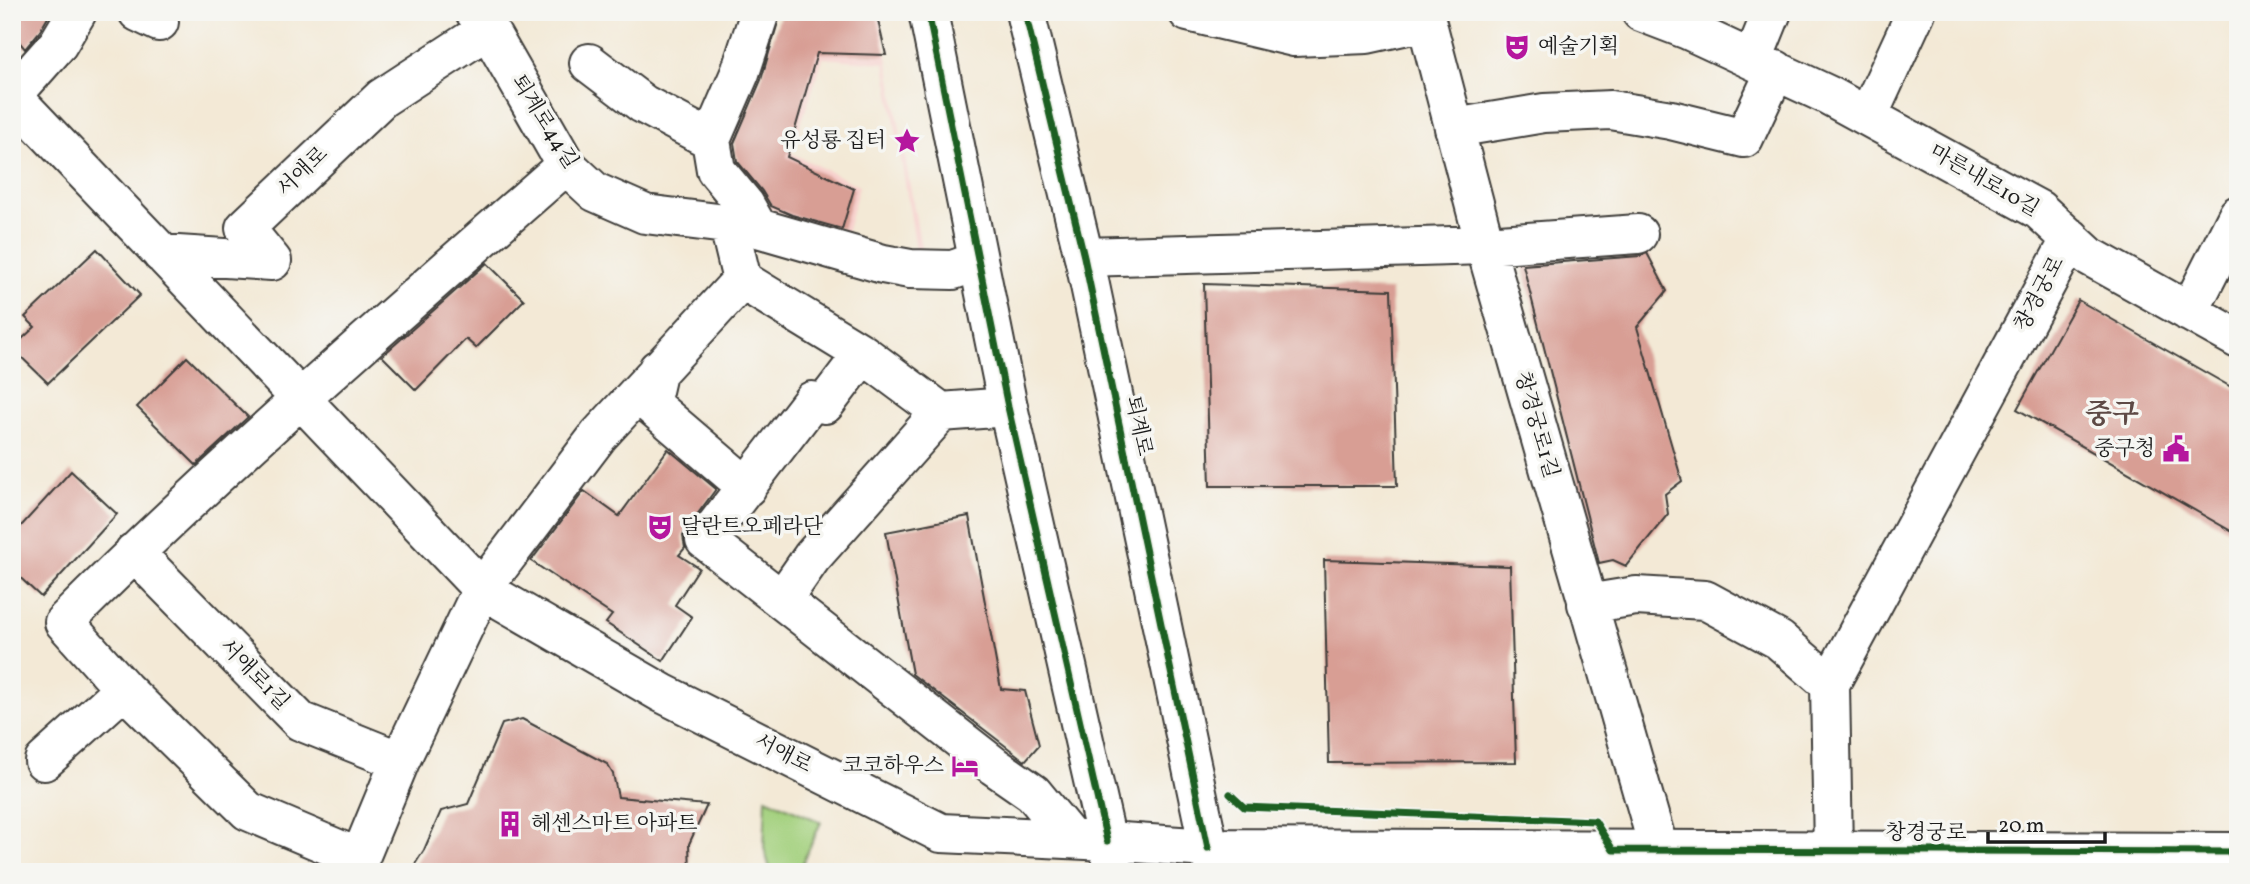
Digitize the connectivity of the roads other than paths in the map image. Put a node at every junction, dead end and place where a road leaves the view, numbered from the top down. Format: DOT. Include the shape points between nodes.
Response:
graph roads {
  1 [pos="77,12"];
  2 [pos="760,12"];
  3 [pos="929,12"];
  4 [pos="1025,12"];
  5 [pos="1188,12"];
  6 [pos="1641,12"];
  7 [pos="1772,12"];
  8 [pos="1916,12"];
  9 [pos="1425,16"];
  10 [pos="481,21"];
  11 [pos="589,63"];
  12 [pos="1765,65"];
  13 [pos="12,96"];
  14 [pos="1868,116"];
  15 [pos="1454,128"];
  16 [pos="711,140"];
  17 [pos="566,165"];
  18 [pos="2238,215"];
  19 [pos="743,227"];
  20 [pos="1638,234"];
  21 [pos="2071,238"];
  22 [pos="1485,245"];
  23 [pos="162,254"];
  24 [pos="1084,257"];
  25 [pos="978,261"];
  26 [pos="742,280"];
  27 [pos="2189,312"];
  28 [pos="2238,339"];
  29 [pos="863,354"];
  30 [pos="658,369"];
  31 [pos="300,399"];
  32 [pos="1008,407"];
  33 [pos="941,412"];
  34 [pos="747,487"];
  35 [pos="134,552"];
  36 [pos="481,589"];
  37 [pos="782,600"];
  38 [pos="1587,604"];
  39 [pos="1830,684"];
  40 [pos="124,689"];
  41 [pos="44,761"];
  42 [pos="400,761"];
  43 [pos="1070,838"];
  44 [pos="1833,850"];
  45 [pos="2238,852"];
  46 [pos="1111,856"];
  47 [pos="1211,860"];
  48 [pos="1661,861"];
  49 [pos="357,865"];
  1 -- 13 [label="street, 서애로" via="58,44"];
  2 -- 16 [label="street"];
  3 -- 25 [label="street"];
  4 -- 24 [label="street, 퇴계로"];
  5 -- 9 [label="street" via="1294,37 1367,34"];
  6 -- 12 [label="street, 마른내로10길"];
  7 -- 12 [label="street"];
  8 -- 14 [label="street"];
  9 -- 15 [label="street, 창경궁로1길"];
  10 -- 17 [label="street, 퇴계로44길"];
  10 -- 23 [label="street, 서애로" via="382,98 245,228 272,261"];
  11 -- 16 [label="street" via="643,104"];
  12 -- 14 [label="street, 마른내로10길"];
  12 -- 15 [label="street" via="1744,138 1611,110 1544,113"];
  13 -- 23 [label="street, 서애로"];
  14 -- 21 [label="street, 마른내로10길" via="2039,209"];
  15 -- 22 [label="street, 창경궁로1길"];
  16 -- 19 [label="street" via="716,170 745,205"];
  17 -- 19 [label="street, 퇴계로44길" via="595,192 645,214"];
  17 -- 31 [label="street"];
  18 -- 27 [label="street"];
  19 -- 25 [label="street, 퇴계로44길" via="910,269 953,270"];
  19 -- 26 [label="street"];
  20 -- 22 [label="street"];
  21 -- 27 [label="street, 마른내로10길" via="2089,256"];
  21 -- 39 [label="street, 창경궁로"];
  22 -- 24 [label="street"];
  22 -- 38 [label="street, 창경궁로1길"];
  23 -- 31 [label="street, 서애로"];
  24 -- 47 [label="street, 퇴계로"];
  25 -- 32 [label="street"];
  26 -- 29 [label="street"];
  26 -- 30 [label="street"];
  27 -- 28 [label="street, 마른내로10길"];
  29 -- 33 [label="street"];
  29 -- 34 [label="street" via="825,404 812,401"];
  30 -- 34 [label="street" via="650,404"];
  30 -- 36 [label="street" via="599,435"];
  31 -- 35 [label="street"];
  31 -- 36 [label="street, 서애로"];
  32 -- 33 [label="street"];
  32 -- 46 [label="street"];
  33 -- 37 [label="street" via="813,557"];
  34 -- 37 [label="street" via="705,540"];
  35 -- 40 [label="street" via="64,622"];
  35 -- 42 [label="street, 서애로1길" via="300,721"];
  36 -- 42 [label="street"];
  36 -- 43 [label="street, 서애로" via="662,693 941,832"];
  37 -- 43 [label="street" via="1033,793"];
  38 -- 39 [label="street" via="1636,596 1706,600 1779,640"];
  38 -- 48 [label="street, 창경궁로1길"];
  39 -- 44 [label="street, 창경궁로"];
  40 -- 41 [label="street"];
  40 -- 49 [label="street" via="248,811"];
  42 -- 49 [label="street"];
  43 -- 46 [label="street, 서애로"];
  44 -- 45 [label="street, 창경궁로"];
  44 -- 48 [label="street, 창경궁로"];
  46 -- 47 [label="street, 창경궁로"];
  47 -- 48 [label="street, 창경궁로"];
}
